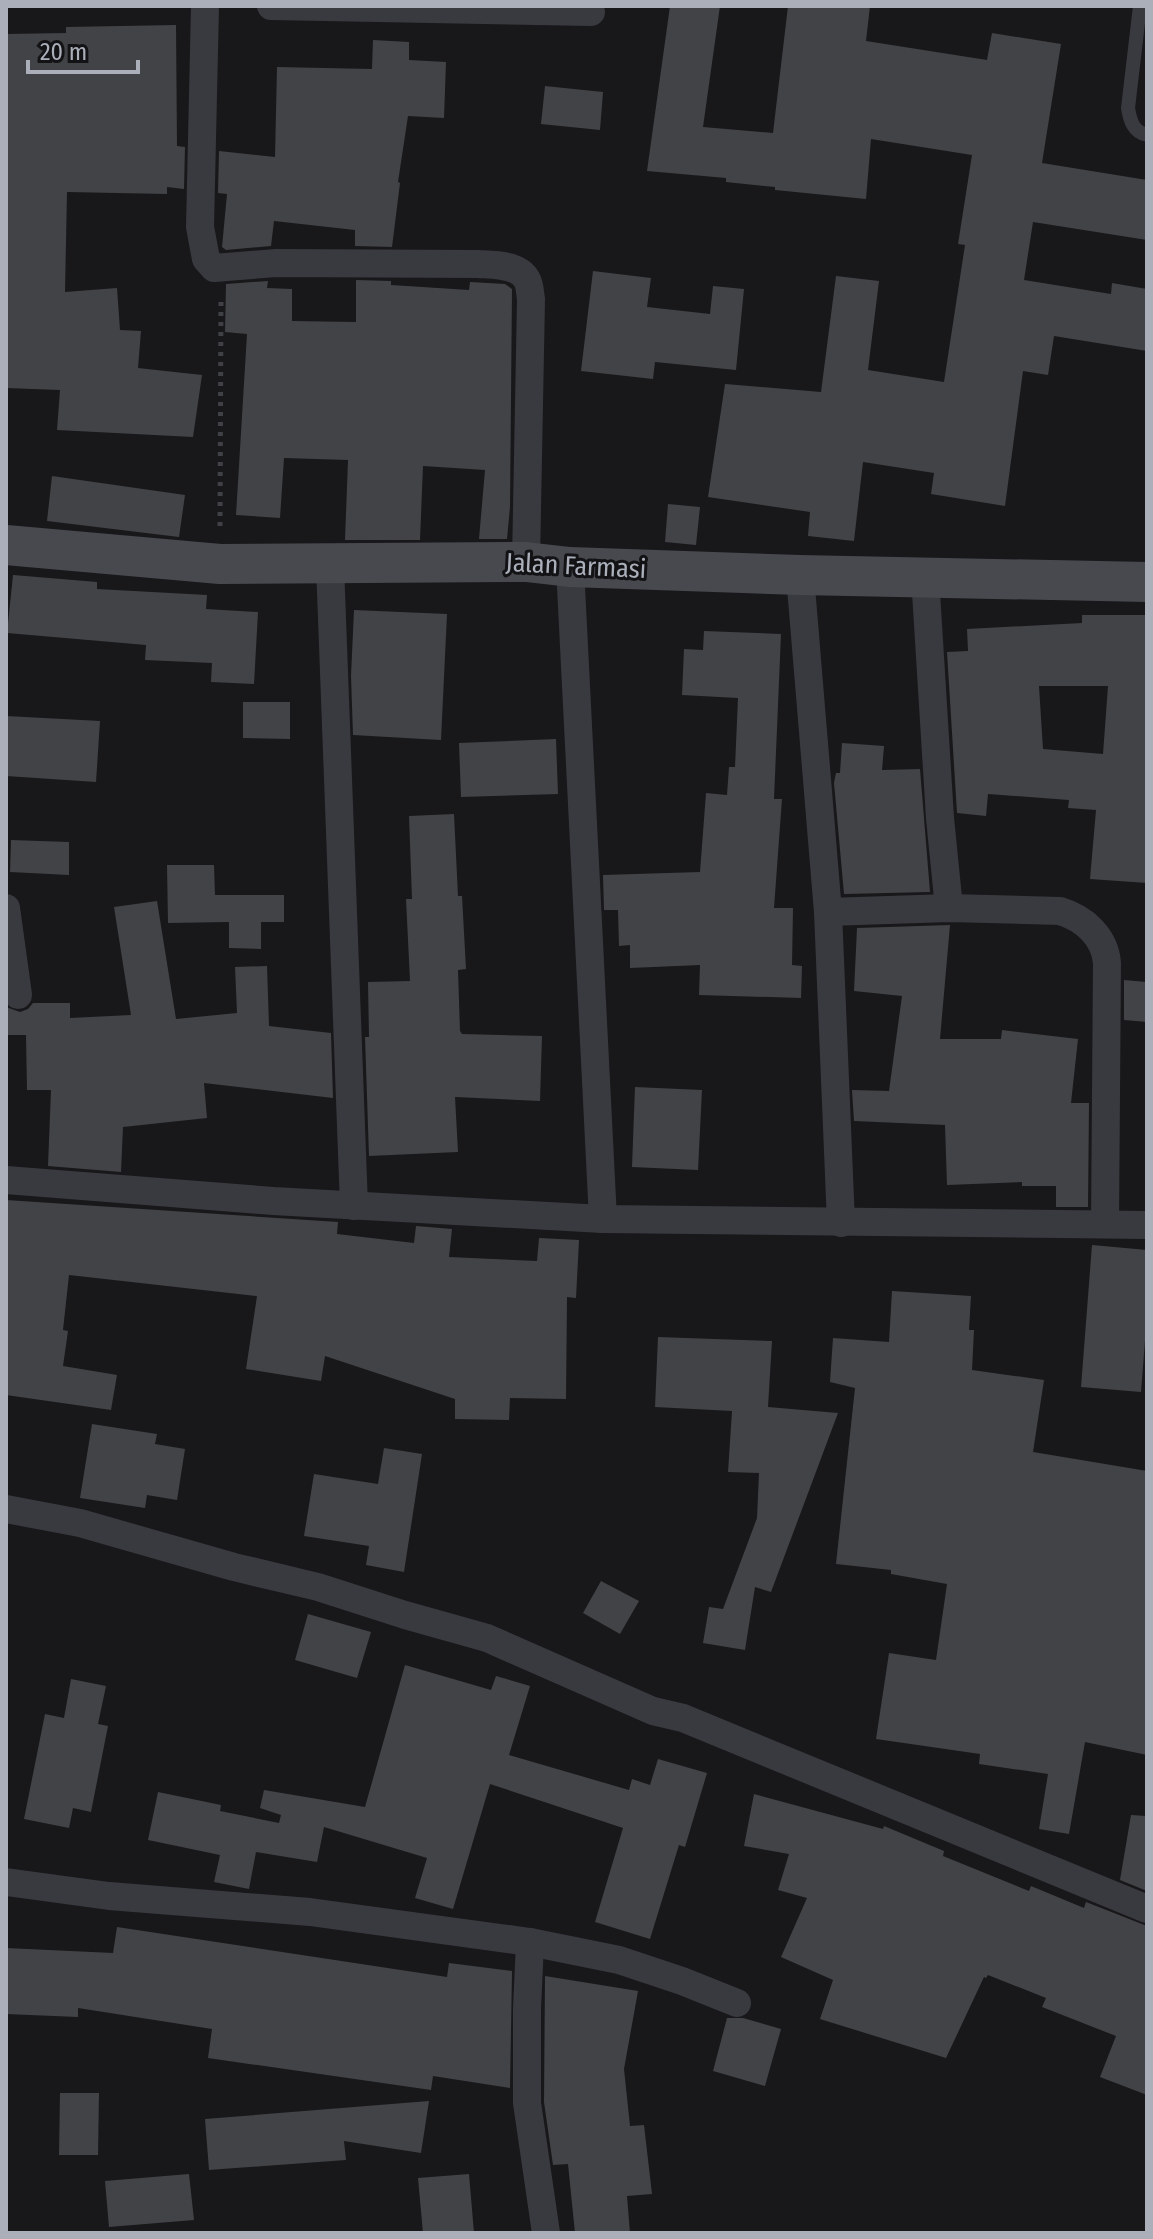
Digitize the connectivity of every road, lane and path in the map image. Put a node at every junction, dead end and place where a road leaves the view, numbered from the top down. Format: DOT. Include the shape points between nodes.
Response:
graph roads {
  1 [pos="205,6"];
  2 [pos="271,6"];
  3 [pos="1140,6"];
  4 [pos="591,12"];
  5 [pos="1147,135"];
  6 [pos="221,267"];
  7 [pos="6,545"];
  8 [pos="526,562"];
  9 [pos="220,564"];
  10 [pos="330,565"];
  11 [pos="570,567"];
  12 [pos="800,575"];
  13 [pos="925,576"];
  14 [pos="1147,582"];
  15 [pos="6,908"];
  16 [pos="949,908"];
  17 [pos="828,912"];
  18 [pos="18,995"];
  19 [pos="6,1180"];
  20 [pos="354,1206"];
  21 [pos="603,1219"];
  22 [pos="841,1223"];
  23 [pos="1105,1224"];
  24 [pos="1147,1225"];
  25 [pos="6,1509"];
  26 [pos="6,1882"];
  27 [pos="1147,1909"];
  28 [pos="530,1942"];
  29 [pos="737,2003"];
  30 [pos="546,2233"];
  1 -- 6 [label="street" via="200,227 206,259 214,268"];
  2 -- 4 [label="street"];
  3 -- 5 [label="lane" via="1128,108 1131,123"];
  6 -- 8 [label="street" via="478,264 500,265 527,278 531,299"];
  6 -- 9 [label="path"];
  7 -- 9 [label="street, Jalan Farmasi"];
  8 -- 10 [label="street, Jalan Farmasi"];
  8 -- 11 [label="street, Jalan Farmasi"];
  9 -- 10 [label="street, Jalan Farmasi"];
  10 -- 20 [label="street"];
  11 -- 12 [label="street, Jalan Farmasi"];
  11 -- 21 [label="street"];
  12 -- 13 [label="street, Jalan Farmasi"];
  12 -- 17 [label="street"];
  13 -- 14 [label="street, Jalan Farmasi"];
  13 -- 16 [label="street"];
  15 -- 18 [label="street"];
  16 -- 17 [label="street"];
  16 -- 23 [label="street" via="1060,911 1085,924 1106,950"];
  17 -- 22 [label="street"];
  19 -- 20 [label="street"];
  20 -- 21 [label="street"];
  21 -- 22 [label="street"];
  22 -- 23 [label="street"];
  23 -- 24 [label="street"];
  25 -- 27 [label="street" via="80,1523 487,1638 653,1711 698,1724"];
  26 -- 28 [label="street" via="310,1912"];
  28 -- 29 [label="street" via="619,1960"];
  28 -- 30 [label="street" via="527,2103"];
}
